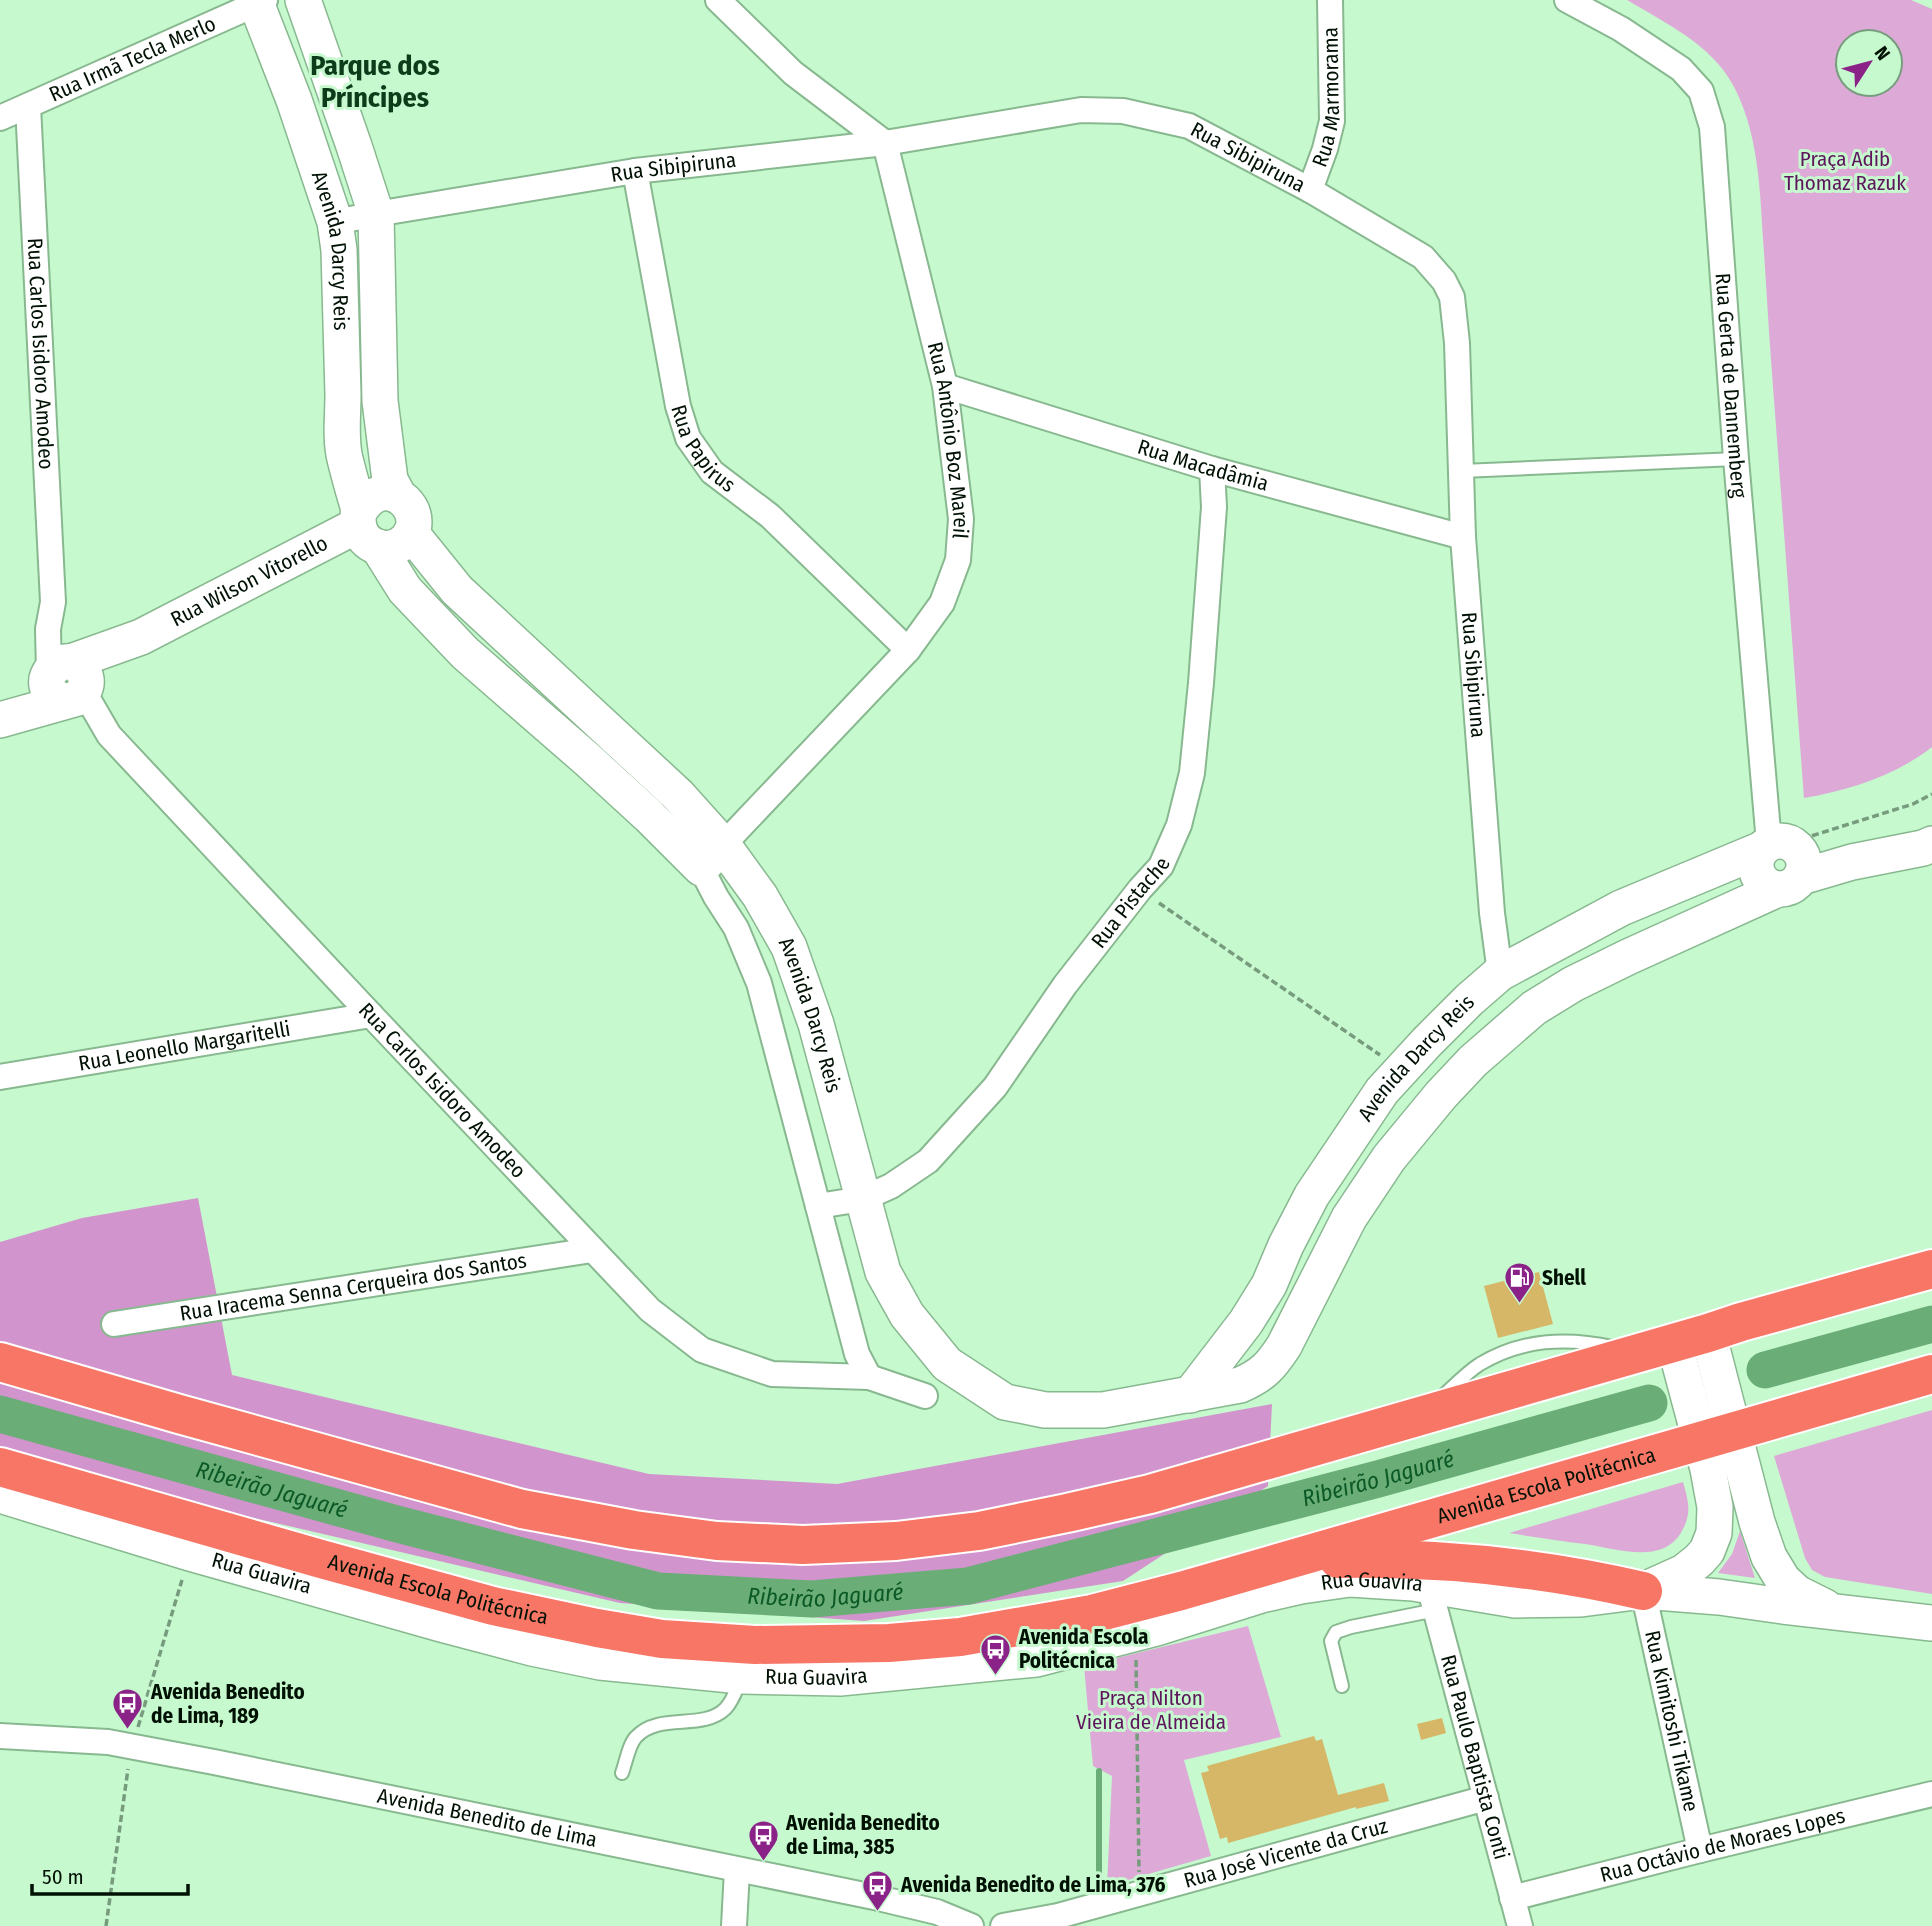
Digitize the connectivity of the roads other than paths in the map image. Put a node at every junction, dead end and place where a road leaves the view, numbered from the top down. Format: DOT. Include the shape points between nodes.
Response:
graph roads {
  1 [pos="303,0"];
  2 [pos="718,0"];
  3 [pos="1331,0"];
  4 [pos="1567,0"];
  5 [pos="259,1"];
  6 [pos="28,106"];
  7 [pos="0,118"];
  8 [pos="885,143"];
  9 [pos="635,171"];
  10 [pos="1310,190"];
  11 [pos="376,214"];
  12 [pos="335,222"];
  13 [pos="945,386"];
  14 [pos="1737,459"];
  15 [pos="1212,469"];
  16 [pos="1462,471"];
  17 [pos="398,495"];
  18 [pos="365,528"];
  19 [pos="411,533"];
  20 [pos="1463,537"];
  21 [pos="908,650"];
  22 [pos="67,679"];
  23 [pos="0,718"];
  24 [pos="652,769"];
  25 [pos="607,779"];
  26 [pos="1932,844"];
  27 [pos="1773,845"];
  28 [pos="712,856"];
  29 [pos="1789,883"];
  30 [pos="1500,973"];
  31 [pos="371,1015"];
  32 [pos="0,1077"];
  33 [pos="862,1199"];
  34 [pos="818,1206"];
  35 [pos="1932,1243"];
  36 [pos="592,1250"];
  37 [pos="1932,1269"];
  38 [pos="114,1324"];
  39 [pos="1691,1338"];
  40 [pos="0,1362"];
  41 [pos="1932,1374"];
  42 [pos="869,1377"];
  43 [pos="1189,1395"];
  44 [pos="925,1396"];
  45 [pos="1718,1436"];
  46 [pos="0,1467"];
  47 [pos="0,1495"];
  48 [pos="1290,1560"];
  49 [pos="1643,1591"];
  50 [pos="1432,1598"];
  51 [pos="1838,1613"];
  52 [pos="1932,1623"];
  53 [pos="741,1676"];
  54 [pos="1342,1686"];
  55 [pos="0,1736"];
  56 [pos="622,1773"];
  57 [pos="1932,1794"];
  58 [pos="1486,1798"];
  59 [pos="1700,1850"];
  60 [pos="737,1870"];
  61 [pos="1513,1898"];
  62 [pos="734,1926"];
  63 [pos="971,1926"];
  64 [pos="1003,1926"];
  65 [pos="1520,1926"];
  1 -- 11 [label="main road, Avenida Darcy Reis"];
  2 -- 8 [label="street" via="793,73"];
  3 -- 10 [label="street, Rua Marmorama" via="1332,121"];
  4 -- 14 [label="street, Rua Gerta de Dannemberg" via="1681,69 1701,91 1712,127"];
  5 -- 6 [label="street, Rua Irmã Tecla Merlo"];
  5 -- 12 [label="main road, Avenida Darcy Reis"];
  6 -- 7 [label="street, Rua Irmã Tecla Merlo"];
  6 -- 22 [label="street, Rua Carlos Isidoro Amodeo" via="53,601 59,614"];
  8 -- 9 [label="street, Rua Sibipiruna"];
  8 -- 10 [label="street, Rua Sibipiruna" via="1081,110 1123,111 1189,126"];
  8 -- 13 [label="street, Rua Antônio Boz Mareil"];
  9 -- 11 [label="street, Rua Sibipiruna"];
  9 -- 21 [label="street, Rua Papirus" via="678,406 688,438 712,472 770,516"];
  10 -- 16 [label="street, Rua Sibipiruna" via="1423,257 1444,281 1452,297 1456,331"];
  11 -- 12 [label="street, Rua Sibipiruna"];
  11 -- 17 [label="main road, Avenida Darcy Reis" via="380,401 390,480"];
  12 -- 18 [label="main road, Avenida Darcy Reis" via="344,455"];
  13 -- 15 [label="street, Rua Macadâmia"];
  13 -- 21 [label="street, Rua Antônio Boz Mareil" via="961,519 958,560 942,603"];
  14 -- 16 [label="lane"];
  14 -- 27 [label="street, Rua Gerta de Dannemberg"];
  15 -- 20 [label="street, Rua Macadâmia"];
  15 -- 33 [label="street, Rua Pistache" via="1213,520 1192,773 1179,825 1161,866 1065,985 995,1087 928,1161"];
  16 -- 20 [label="street, Rua Sibipiruna"];
  17 -- 18 [label="main road" via="386,492 365,502"];
  17 -- 19 [label="main road" via="413,511"];
  18 -- 19 [label="main road" via="388,549"];
  18 -- 22 [label="main road, Rua Wilson Vitorello" via="141,637"];
  18 -- 25 [label="main road, Avenida Darcy Reis" via="405,590 465,653"];
  19 -- 24 [label="main road, Avenida Darcy Reis" via="457,590"];
  20 -- 30 [label="street, Rua Sibipiruna"];
  21 -- 28 [label="street, Rua Antônio Boz Mareil"];
  22 -- 23 [label="main road, Rua Wilson Vitorello"];
  22 -- 31 [label="street, Rua Carlos Isidoro Amodeo" via="108,735"];
  24 -- 25 [label="main road" via="633,781"];
  24 -- 28 [label="main road, Avenida Darcy Reis" via="678,795"];
  25 -- 28 [label="main road, Avenida Darcy Reis" via="649,816"];
  26 -- 29 [label="main road, Avenida Darcy Reis" via="1852,862"];
  27 -- 29 [label="main road" via="1756,862 1758,875 1766,885"];
  27 -- 30 [label="main road, Avenida Darcy Reis" via="1621,908"];
  28 -- 33 [label="main road, Avenida Darcy Reis" via="760,896 789,947 816,1024"];
  28 -- 34 [label="street, Avenida Darcy Reis" via="759,983"];
  29 -- 43 [label="main road, Avenida Darcy Reis" via="1573,984 1506,1031 1465,1069 1389,1158 1349,1218 1272,1364 1259,1377 1240,1385"];
  30 -- 43 [label="main road, Avenida Darcy Reis" via="1382,1091 1312,1195 1246,1322"];
  31 -- 32 [label="street, Rua Leonello Margaritelli"];
  31 -- 36 [label="street, Rua Carlos Isidoro Amodeo"];
  33 -- 34 [label="street, Rua Pistache"];
  33 -- 43 [label="main road, Avenida Darcy Reis" via="883,1272 907,1315 947,1364 1005,1402 1045,1410 1103,1410"];
  34 -- 42 [label="street, Avenida Darcy Reis" via="849,1331"];
  35 -- 39 [label="highway" via="1729,1300"];
  36 -- 38 [label="street, Rua Iracema Senna Cerqueira dos Santos"];
  36 -- 42 [label="street, Rua Carlos Isidoro Amodeo" via="650,1310 702,1350 772,1374"];
  37 -- 39 [label="highway"];
  39 -- 40 [label="highway" via="1150,1494 979,1531 803,1545 717,1541 522,1510"];
  39 -- 45 [label="main road"];
  41 -- 45 [label="highway, Avenida Escola Politécnica"];
  42 -- 44 [label="street"];
  45 -- 48 [label="highway, Avenida Escola Politécnica"];
  45 -- 49 [label="main road" via="1714,1533 1707,1551 1684,1572"];
  45 -- 51 [label="main road" via="1783,1580 1797,1593"];
  46 -- 48 [label="highway, Avenida Escola Politécnica" via="493,1606 662,1639 755,1645 960,1637 1092,1614"];
  47 -- 53 [label="main road, Rua Guavira" via="441,1625 600,1662"];
  48 -- 49 [label="highway" via="1364,1558 1496,1566"];
  49 -- 50 [label="main road, Rua Guavira" via="1581,1599"];
  49 -- 51 [label="main road"];
  49 -- 59 [label="street, Rua Kimitoshi Tikame"];
  50 -- 53 [label="main road, Rua Guavira" via="1350,1579 1261,1595 1036,1659 840,1678"];
  50 -- 54 [label="lane" via="1336,1632 1331,1640"];
  50 -- 58 [label="street, Rua Paulo Baptista Conti"];
  51 -- 52 [label="main road"];
  53 -- 56 [label="lane" via="723,1711 706,1718 652,1725 635,1738"];
  55 -- 60 [label="street, Avenida Benedito de Lima" via="134,1746"];
  57 -- 59 [label="street, Rua Octávio de Moraes Lopes"];
  58 -- 61 [label="street, Rua Paulo Baptista Conti"];
  58 -- 64 [label="street, Rua José Vicente da Cruz" via="1058,1916"];
  59 -- 61 [label="street, Rua Octávio de Moraes Lopes"];
  60 -- 62 [label="street"];
  60 -- 63 [label="street, Avenida Benedito de Lima" via="883,1899"];
  61 -- 65 [label="street, Rua Paulo Baptista Conti"];
}
